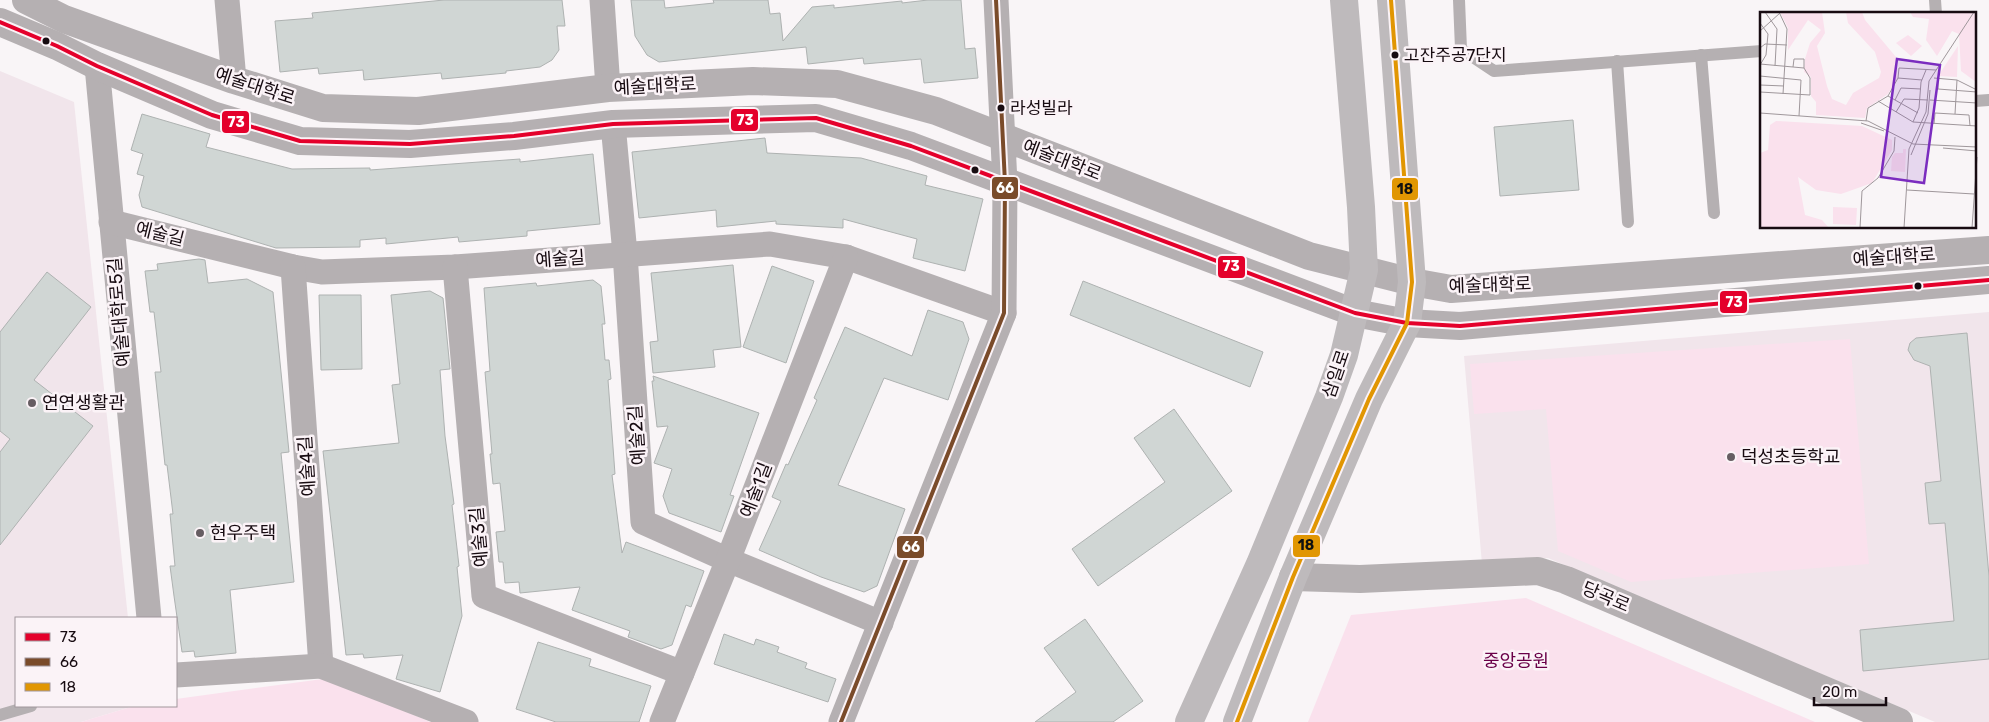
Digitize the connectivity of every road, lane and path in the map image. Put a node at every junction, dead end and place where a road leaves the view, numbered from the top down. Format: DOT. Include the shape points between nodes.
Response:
graph roads {
  1 [pos="26,0"];
  2 [pos="602,0"];
  3 [pos="996,0"];
  4 [pos="1344,0"];
  5 [pos="1391,0"];
  6 [pos="1459,0"];
  7 [pos="233,1"];
  8 [pos="0,22"];
  9 [pos="1760,50"];
  10 [pos="1701,55"];
  11 [pos="1618,61"];
  12 [pos="97,66"];
  13 [pos="234,80"];
  14 [pos="608,88"];
  15 [pos="1989,100"];
  16 [pos="1976,101"];
  17 [pos="613,124"];
  18 [pos="1002,136"];
  19 [pos="1004,183"];
  20 [pos="1714,213"];
  21 [pos="111,222"];
  22 [pos="1628,222"];
  23 [pos="1989,250"];
  24 [pos="625,254"];
  25 [pos="846,257"];
  26 [pos="293,267"];
  27 [pos="454,267"];
  28 [pos="1364,270"];
  29 [pos="1989,280"];
  30 [pos="1412,282"];
  31 [pos="1004,313"];
  32 [pos="1355,313"];
  33 [pos="1407,323"];
  34 [pos="728,560"];
  35 [pos="1293,577"];
  36 [pos="149,617"];
  37 [pos="881,623"];
  38 [pos="321,666"];
  39 [pos="682,673"];
  40 [pos="178,676"];
  41 [pos="28,707"];
  42 [pos="0,715"];
  43 [pos="466,722"];
  44 [pos="662,722"];
  45 [pos="841,722"];
  46 [pos="1189,722"];
  47 [pos="1237,722"];
  48 [pos="1899,722"];
  1 -- 13 [label="street, 예술대학로" via="64,19"];
  2 -- 14 [label="street"];
  3 -- 18 [label="street"];
  4 -- 28 [label="main road, 삼일로"];
  5 -- 30 [label="main road"];
  6 -- 11 [label="lane" via="1461,48 1494,71"];
  7 -- 13 [label="street"];
  8 -- 12 [label="street, 예술대학로"];
  9 -- 10 [label="lane"];
  10 -- 11 [label="lane"];
  10 -- 20 [label="lane"];
  11 -- 22 [label="lane"];
  12 -- 17 [label="street, 예술대학로" via="212,115 300,140 410,144"];
  12 -- 21 [label="street, 예술대학로5길"];
  13 -- 14 [label="street, 예술대학로" via="323,108 409,110"];
  14 -- 18 [label="street, 예술대학로" via="754,81 837,84 936,111"];
  15 -- 16 [label="lane"];
  17 -- 19 [label="street, 예술대학로" via="816,118 911,146"];
  17 -- 24 [label="street"];
  18 -- 19 [label="street"];
  18 -- 28 [label="street, 예술대학로" via="1300,253"];
  19 -- 31 [label="street"];
  19 -- 32 [label="street, 예술대학로"];
  21 -- 26 [label="street, 예술길"];
  21 -- 36 [label="street, 예술대학로5길"];
  23 -- 30 [label="street, 예술대학로" via="1451,289"];
  24 -- 25 [label="street, 예술길" via="770,244"];
  24 -- 27 [label="street, 예술길"];
  24 -- 34 [label="street, 예술2길" via="643,522"];
  25 -- 31 [label="street, 예술길"];
  25 -- 34 [label="street, 예술1길"];
  26 -- 27 [label="street, 예술길" via="322,272"];
  26 -- 38 [label="street, 예술4길"];
  27 -- 39 [label="street, 예술3길" via="484,596"];
  28 -- 30 [label="street, 예술대학로"];
  28 -- 32 [label="main road, 삼일로"];
  29 -- 33 [label="street, 예술대학로" via="1460,326"];
  30 -- 33 [label="main road"];
  31 -- 37 [label="street"];
  32 -- 33 [label="street, 예술대학로"];
  32 -- 46 [label="main road, 삼일로" via="1329,397 1260,564"];
  33 -- 35 [label="main road" via="1369,399"];
  34 -- 37 [label="street"];
  34 -- 39 [label="street, 예술1길"];
  35 -- 47 [label="main road"];
  35 -- 48 [label="street, 당곡로" via="1360,579 1538,571 1566,580"];
  37 -- 45 [label="street"];
  38 -- 40 [label="street"];
  38 -- 43 [label="street"];
  39 -- 44 [label="street, 예술1길"];
  41 -- 42 [label="lane"];
}
